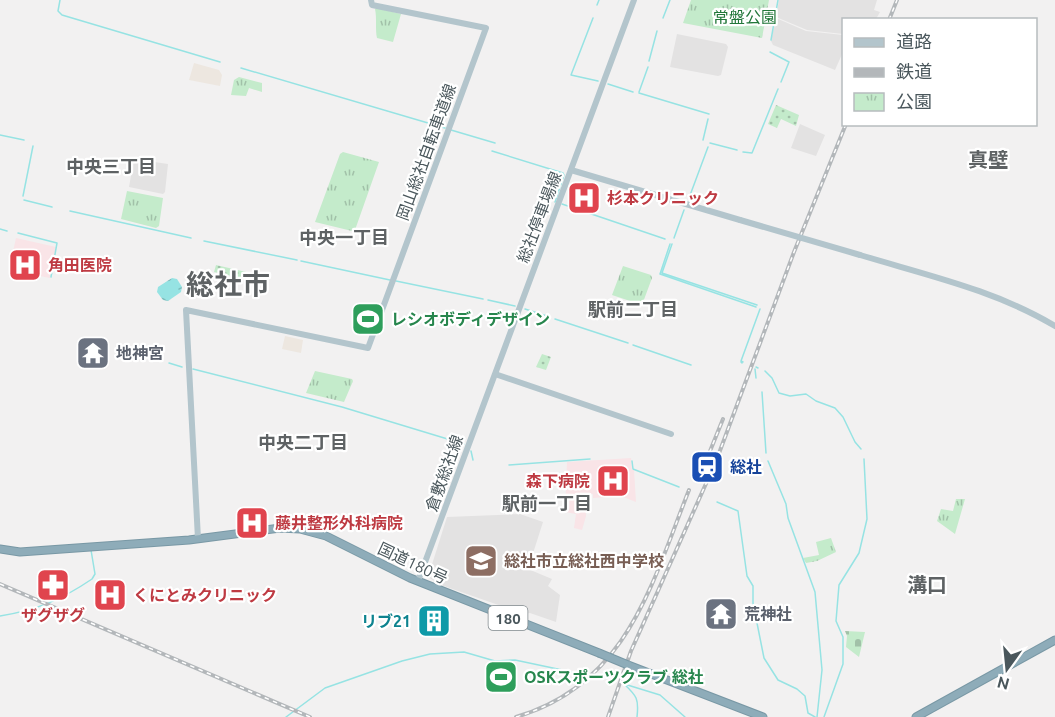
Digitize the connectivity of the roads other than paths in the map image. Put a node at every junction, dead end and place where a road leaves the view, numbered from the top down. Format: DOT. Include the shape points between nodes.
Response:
graph roads {
  1 [pos="371,0"];
  2 [pos="634,0"];
  3 [pos="570,170"];
  4 [pos="1055,326"];
  5 [pos="495,374"];
  6 [pos="671,434"];
  7 [pos="198,539"];
  8 [pos="0,549"];
  9 [pos="418,581"];
  10 [pos="1055,640"];
  11 [pos="763,717"];
  12 [pos="916,717"];
  1 -- 7 [label="main road, 岡山総社自転車道線" via="372,5 486,28 368,348 186,310"];
  2 -- 3 [label="main road"];
  3 -- 4 [label="main road, 総社停車場線, bridge" via="994,296"];
  3 -- 5 [label="main road, 総社停車場線"];
  5 -- 6 [label="main road"];
  5 -- 9 [label="main road, 倉敷総社線"];
  7 -- 8 [label="highway, 国道180号 / 180" via="20,552"];
  7 -- 9 [label="highway, 国道180号 / 180" via="300,529 333,539"];
  9 -- 11 [label="highway, 国道180号 / 180, bridge"];
  10 -- 12 [label="highway"];
}
